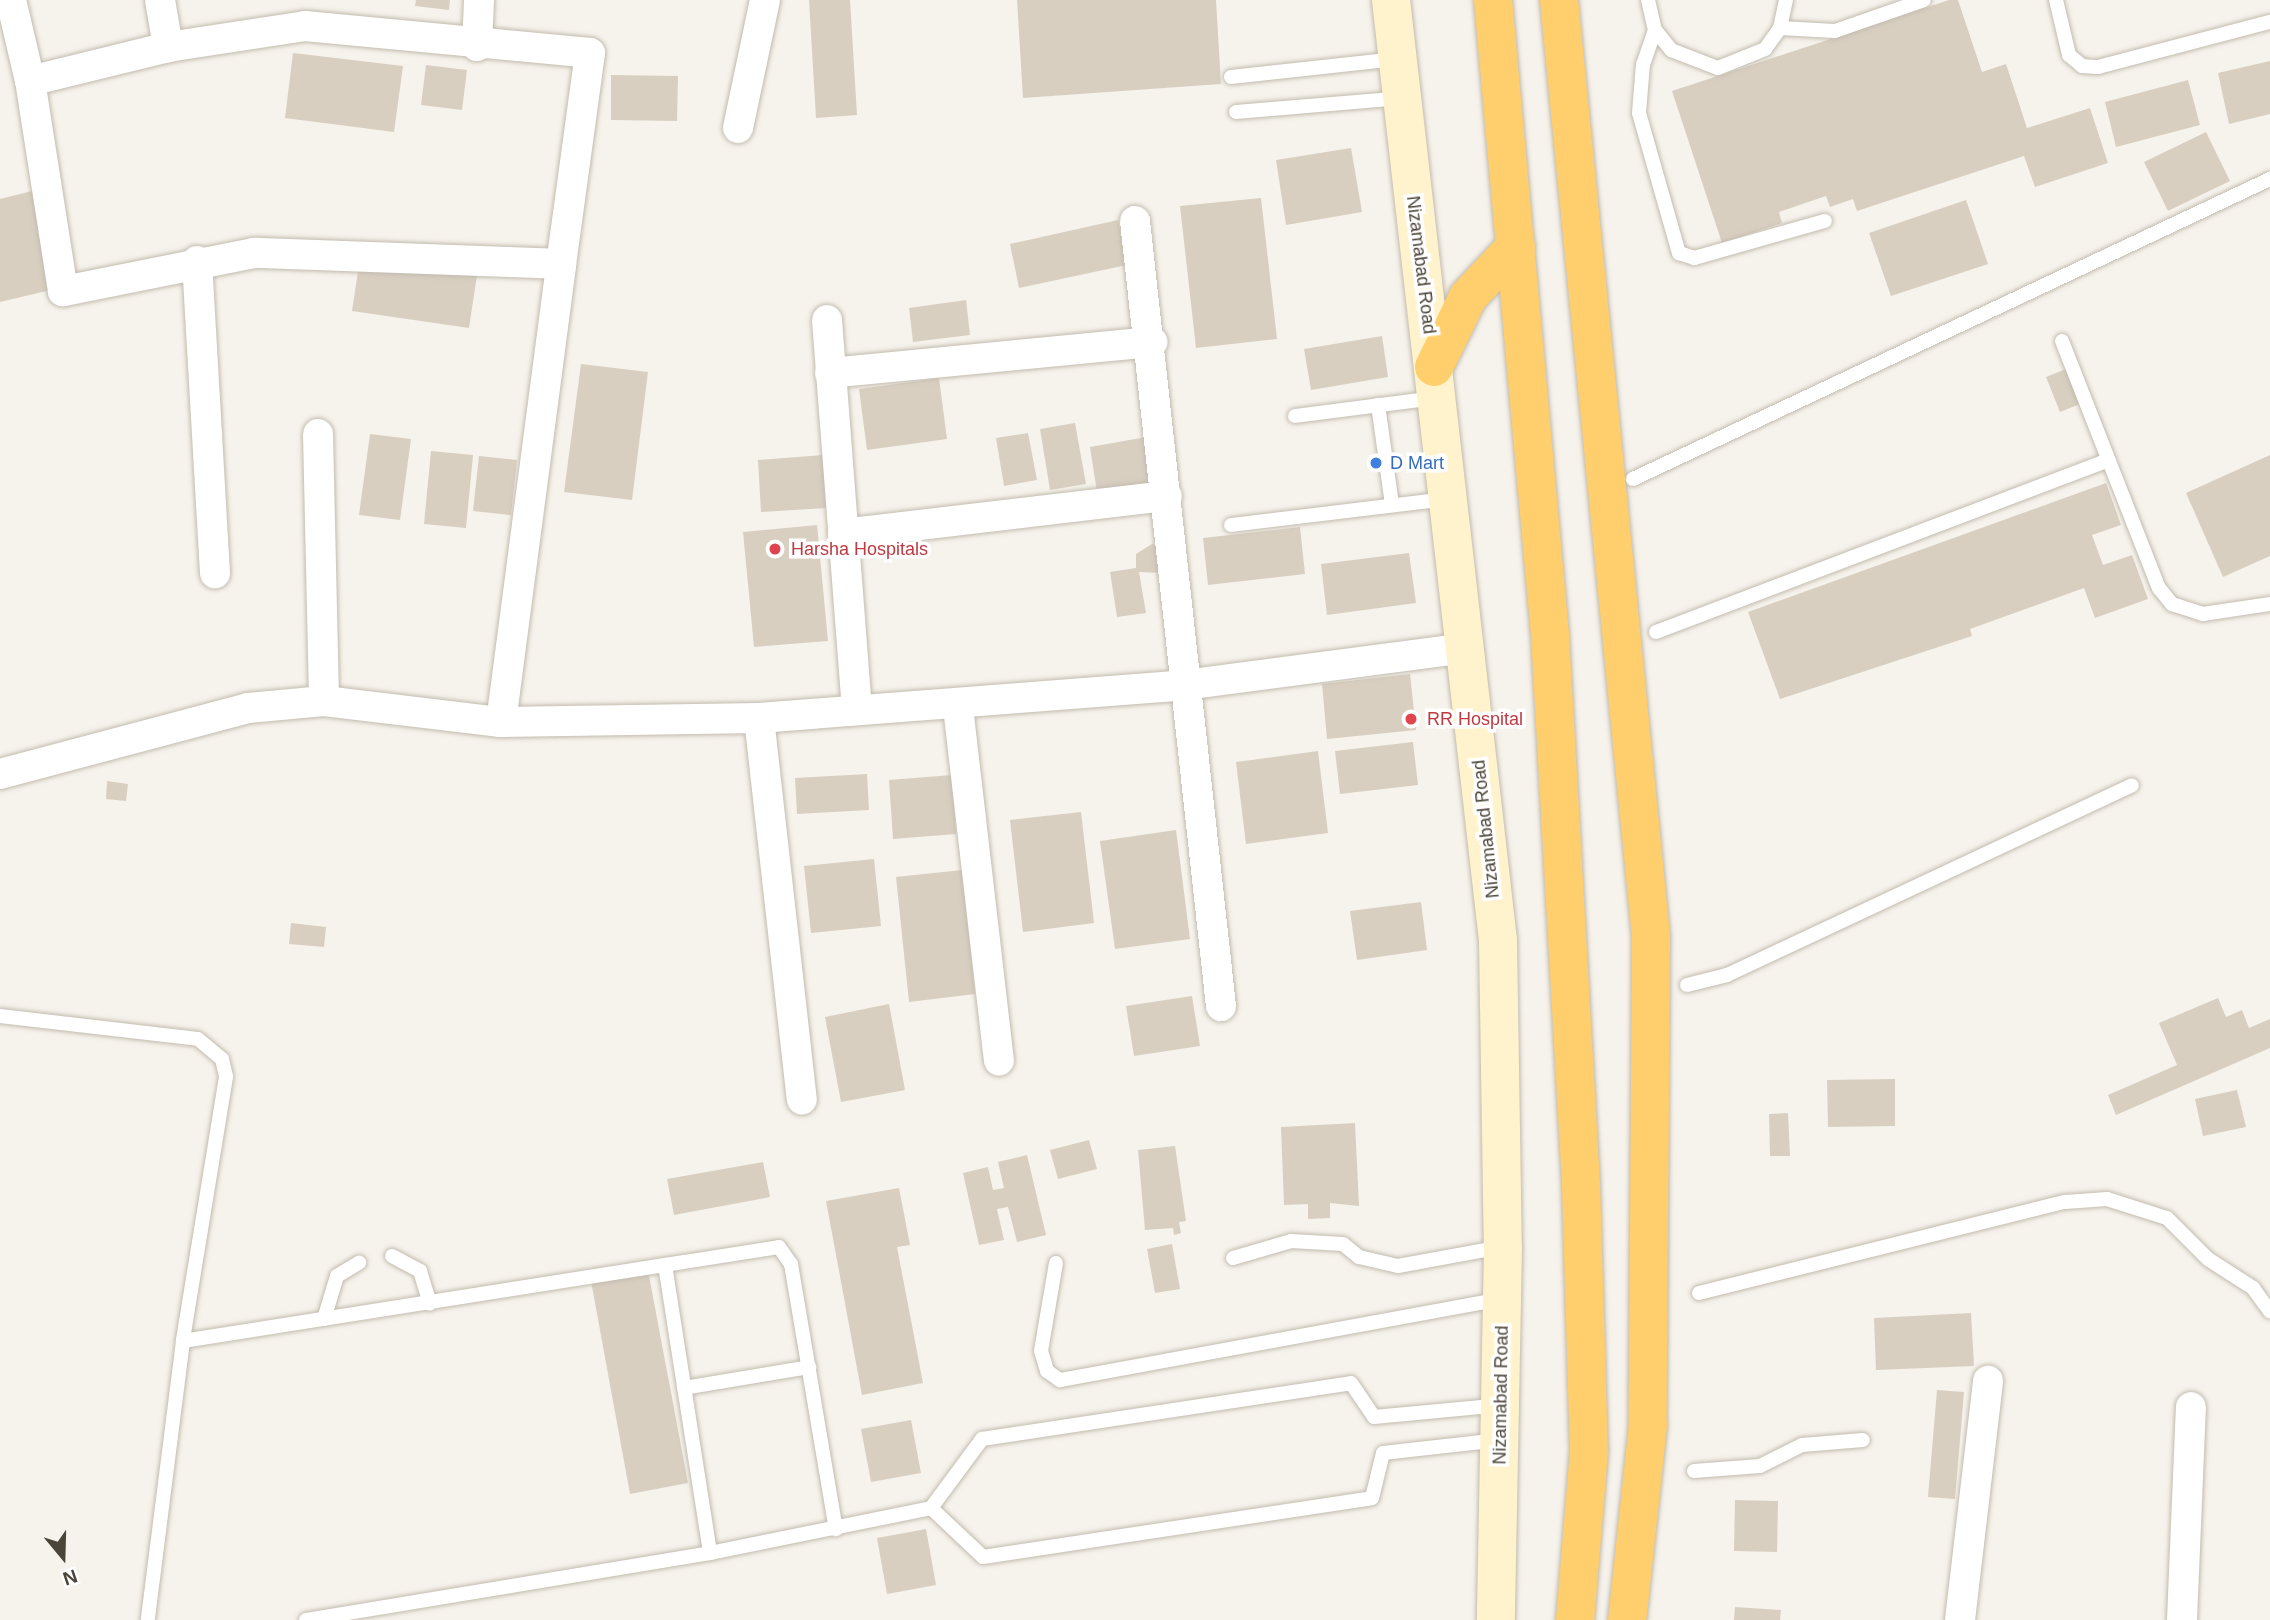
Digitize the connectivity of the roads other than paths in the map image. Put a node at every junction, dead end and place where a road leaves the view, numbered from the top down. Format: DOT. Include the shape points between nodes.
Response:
graph roads {
  1 [pos="160,0"];
  2 [pos="479,0"];
  3 [pos="765,0"];
  4 [pos="1391,0"];
  5 [pos="1493,0"];
  6 [pos="1559,0"];
  7 [pos="1648,0"];
  8 [pos="1786,0"];
  9 [pos="1924,0"];
  10 [pos="2056,0"];
  11 [pos="0,3"];
  12 [pos="2270,22"];
  13 [pos="1780,28"];
  14 [pos="1655,30"];
  15 [pos="477,46"];
  16 [pos="168,47"];
  17 [pos="1396,59"];
  18 [pos="1231,77"];
  19 [pos="30,81"];
  20 [pos="1401,98"];
  21 [pos="1236,112"];
  22 [pos="738,128"];
  23 [pos="2270,179"];
  24 [pos="1135,221"];
  25 [pos="1825,221"];
  26 [pos="1516,246"];
  27 [pos="197,261"];
  28 [pos="561,264"];
  29 [pos="827,320"];
  30 [pos="2062,341"];
  31 [pos="1153,342"];
  32 [pos="830,373"];
  33 [pos="1436,382"];
  34 [pos="1378,405"];
  35 [pos="1295,416"];
  36 [pos="318,434"];
  37 [pos="2108,460"];
  38 [pos="1633,479"];
  39 [pos="1167,496"];
  40 [pos="1451,498"];
  41 [pos="1392,505"];
  42 [pos="1231,525"];
  43 [pos="843,534"];
  44 [pos="215,573"];
  45 [pos="2270,604"];
  46 [pos="1657,632"];
  47 [pos="1466,648"];
  48 [pos="1185,685"];
  49 [pos="324,701"];
  50 [pos="958,707"];
  51 [pos="857,710"];
  52 [pos="759,718"];
  53 [pos="501,722"];
  54 [pos="0,774"];
  55 [pos="2132,785"];
  56 [pos="1687,985"];
  57 [pos="1221,1006"];
  58 [pos="0,1016"];
  59 [pos="999,1061"];
  60 [pos="803,1100"];
  61 [pos="1503,1247"];
  62 [pos="392,1256"];
  63 [pos="1233,1258"];
  64 [pos="359,1263"];
  65 [pos="1056,1263"];
  66 [pos="665,1265"];
  67 [pos="1699,1293"];
  68 [pos="1502,1299"];
  69 [pos="430,1303"];
  70 [pos="2270,1311"];
  71 [pos="324,1319"];
  72 [pos="183,1342"];
  73 [pos="809,1367"];
  74 [pos="1988,1381"];
  75 [pos="684,1388"];
  76 [pos="2191,1408"];
  77 [pos="1501,1422"];
  78 [pos="1863,1440"];
  79 [pos="1694,1471"];
  80 [pos="931,1508"];
  81 [pos="836,1529"];
  82 [pos="710,1553"];
  83 [pos="148,1620"];
  84 [pos="306,1620"];
  85 [pos="1496,1620"];
  86 [pos="1575,1620"];
  87 [pos="1627,1620"];
  88 [pos="1960,1620"];
  89 [pos="2182,1620"];
  1 -- 16 [label="street"];
  2 -- 15 [label="street"];
  3 -- 22 [label="street"];
  4 -- 17 [label="main road, Nizamabad Road"];
  5 -- 26 [label="highway"];
  6 -- 87 [label="highway" via="1651,936 1647,1425"];
  7 -- 14 [label="lane"];
  8 -- 13 [label="lane"];
  9 -- 13 [label="lane" via="1835,32"];
  10 -- 12 [label="lane" via="2069,55 2082,66 2098,67"];
  11 -- 19 [label="street" via="11,0"];
  13 -- 14 [label="lane" via="1765,49 1718,68 1671,50"];
  14 -- 25 [label="lane" via="1643,64 1639,113 1679,253 1694,258"];
  15 -- 16 [label="street" via="306,26"];
  15 -- 28 [label="street" via="590,53"];
  16 -- 19 [label="street"];
  17 -- 18 [label="lane"];
  17 -- 20 [label="main road, Nizamabad Road"];
  19 -- 27 [label="street" via="63,291"];
  20 -- 21 [label="lane"];
  20 -- 33 [label="main road, Nizamabad Road"];
  23 -- 38 [label="lane"];
  24 -- 31 [label="street"];
  26 -- 33 [label="highway" via="1468,297"];
  26 -- 86 [label="highway" via="1550,635 1581,1185 1589,1451"];
  27 -- 28 [label="street" via="317,251"];
  27 -- 44 [label="street"];
  28 -- 53 [label="street"];
  29 -- 32 [label="street"];
  30 -- 37 [label="lane"];
  31 -- 32 [label="street"];
  31 -- 39 [label="street"];
  32 -- 43 [label="street"];
  33 -- 34 [label="lane"];
  33 -- 40 [label="main road, Nizamabad Road"];
  34 -- 35 [label="lane"];
  34 -- 41 [label="lane"];
  36 -- 49 [label="street"];
  37 -- 45 [label="lane" via="2140,550 2172,604 2203,614"];
  37 -- 46 [label="lane"];
  39 -- 43 [label="street"];
  39 -- 48 [label="street"];
  40 -- 41 [label="lane"];
  40 -- 47 [label="main road, Nizamabad Road"];
  41 -- 42 [label="lane"];
  43 -- 51 [label="street"];
  47 -- 48 [label="street"];
  47 -- 61 [label="main road, Nizamabad Road" via="1498,940"];
  48 -- 50 [label="street"];
  48 -- 57 [label="street"];
  49 -- 53 [label="street"];
  49 -- 54 [label="street" via="248,708"];
  50 -- 51 [label="street"];
  50 -- 59 [label="street"];
  51 -- 52 [label="street"];
  52 -- 53 [label="street"];
  52 -- 60 [label="street"];
  55 -- 56 [label="lane" via="1727,975"];
  58 -- 72 [label="lane" via="198,1039 222,1059 226,1077"];
  61 -- 63 [label="lane" via="1398,1266 1359,1257 1343,1244 1291,1241"];
  61 -- 68 [label="main road, Nizamabad Road"];
  62 -- 69 [label="lane" via="420,1270"];
  64 -- 71 [label="lane" via="337,1276"];
  65 -- 68 [label="lane" via="1041,1351 1047,1371 1060,1380"];
  66 -- 69 [label="lane"];
  66 -- 73 [label="lane" via="779,1247 791,1264"];
  66 -- 75 [label="lane"];
  67 -- 70 [label="lane" via="2065,1202 2107,1199 2167,1218 2208,1259 2253,1288"];
  68 -- 77 [label="main road, Nizamabad Road"];
  69 -- 71 [label="lane"];
  71 -- 72 [label="lane"];
  72 -- 83 [label="lane"];
  73 -- 75 [label="lane"];
  73 -- 81 [label="lane"];
  74 -- 88 [label="street"];
  75 -- 82 [label="lane"];
  76 -- 89 [label="street"];
  77 -- 80 [label="lane" via="1374,1417 1351,1383 982,1439"];
  77 -- 80 [label="lane" via="1383,1453 1372,1498 983,1558"];
  77 -- 85 [label="main road, Nizamabad Road"];
  78 -- 79 [label="lane" via="1802,1445 1760,1465"];
  80 -- 81 [label="lane"];
  81 -- 82 [label="lane"];
  82 -- 84 [label="lane"];
}
